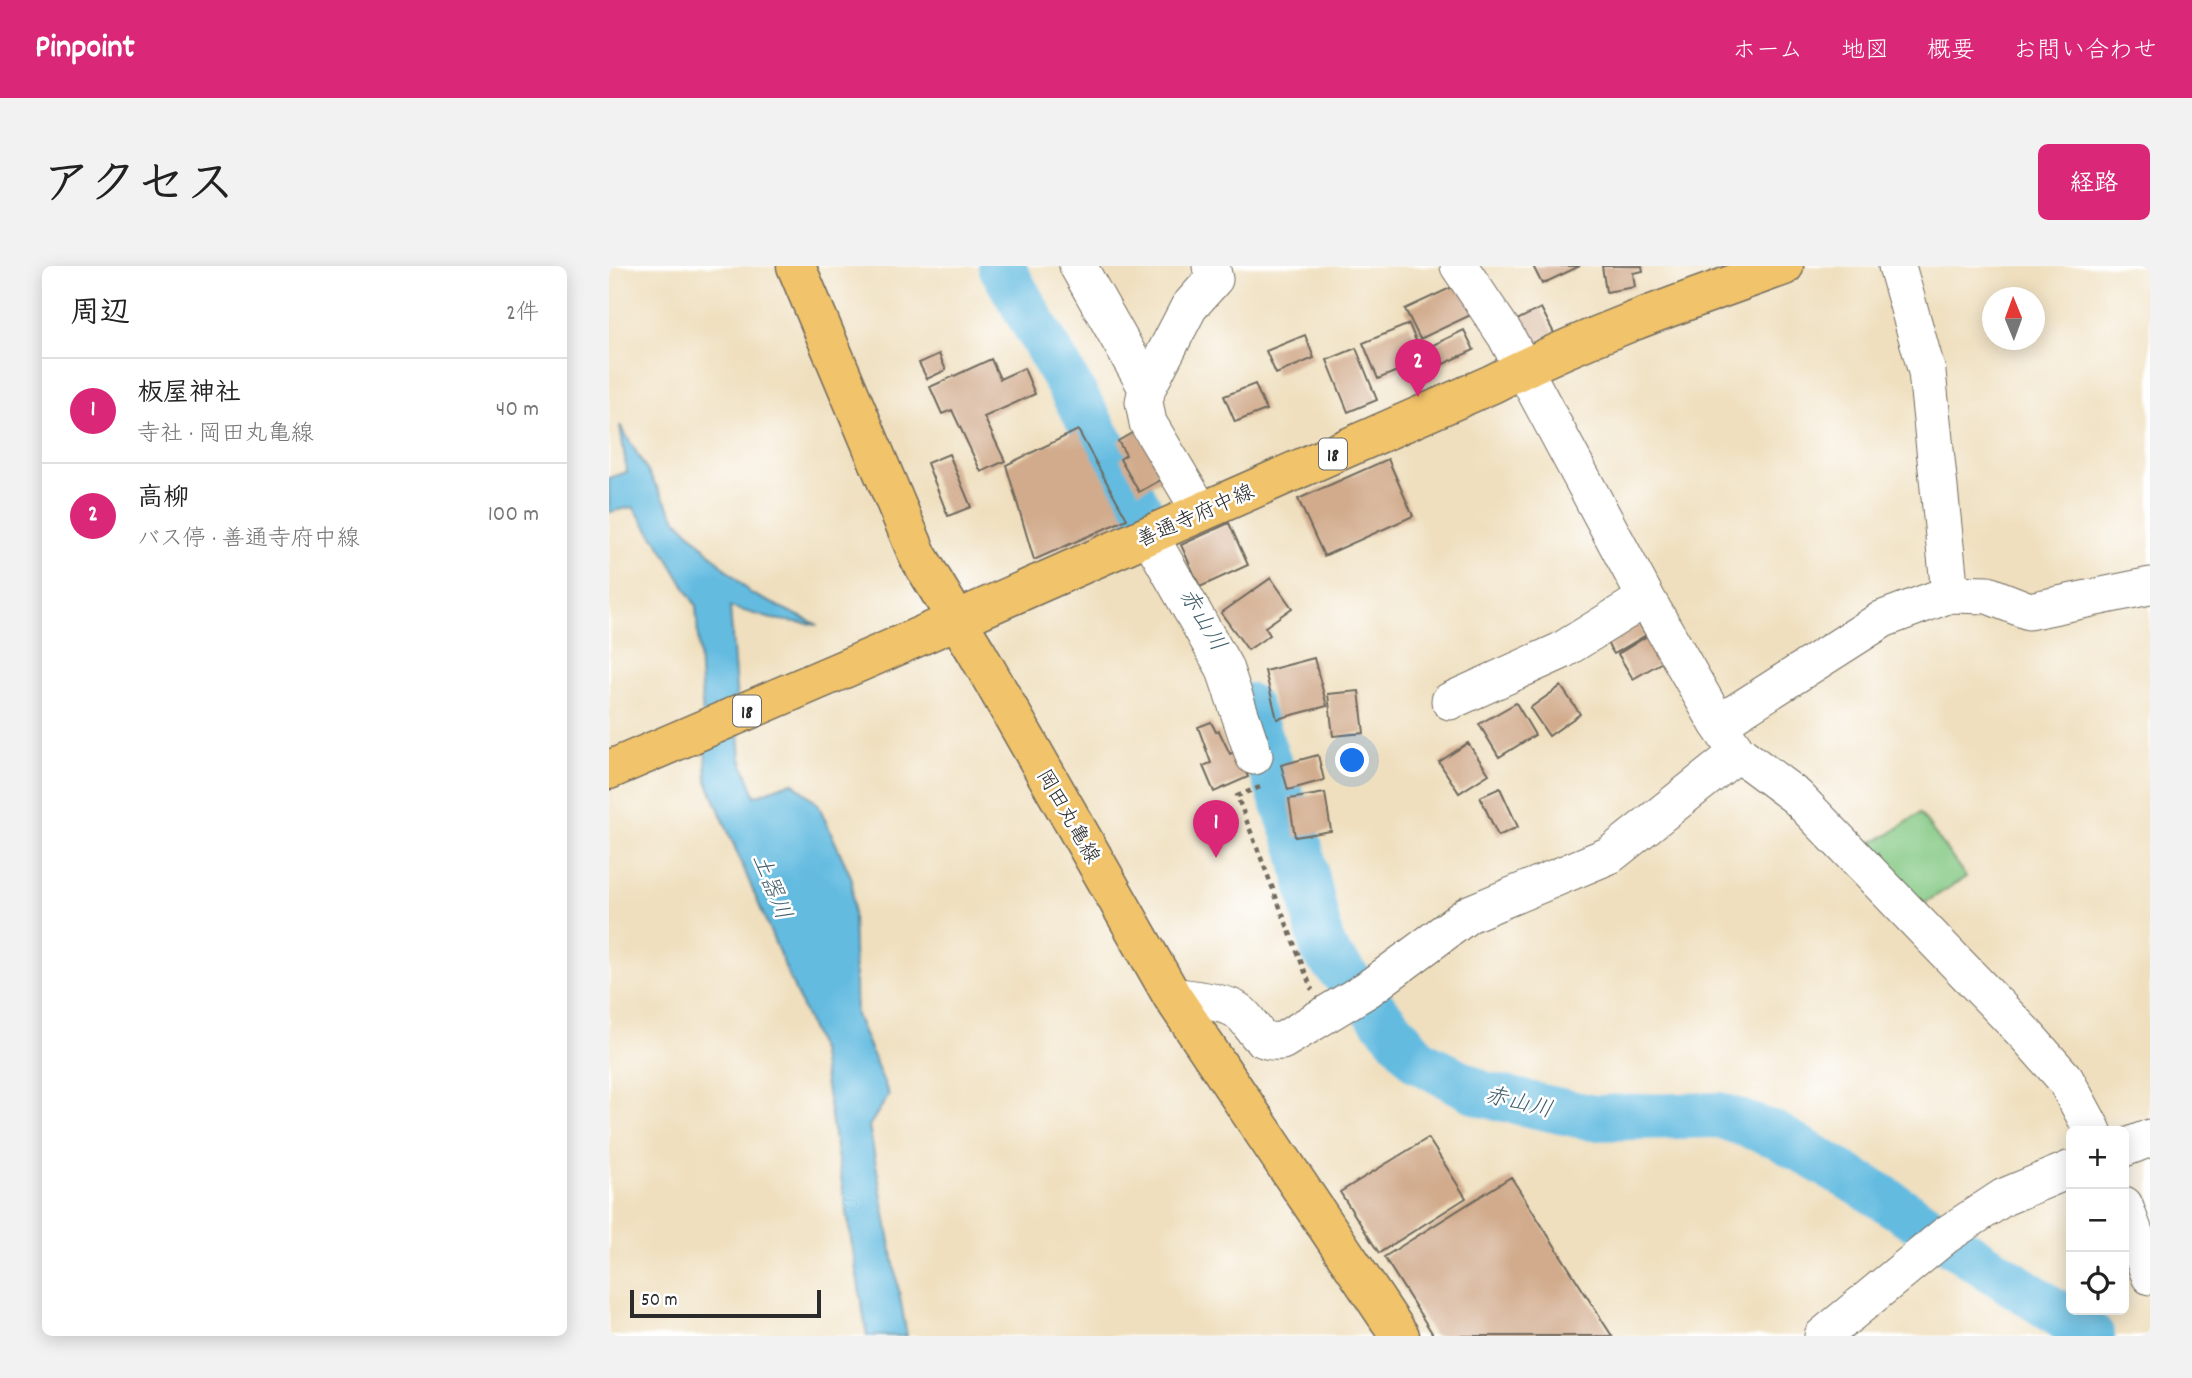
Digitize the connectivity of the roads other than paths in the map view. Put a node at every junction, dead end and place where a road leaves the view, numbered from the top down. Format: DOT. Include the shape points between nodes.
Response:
graph roads {
  1 [pos="796,266"];
  2 [pos="1078,266"];
  3 [pos="1211,266"];
  4 [pos="1459,266"];
  5 [pos="1784,266"];
  6 [pos="1897,266"];
  7 [pos="1523,368"];
  8 [pos="1147,388"];
  9 [pos="1201,512"];
  10 [pos="1149,535"];
  11 [pos="2150,586"];
  12 [pos="1950,594"];
  13 [pos="1646,598"];
  14 [pos="956,619"];
  15 [pos="1450,701"];
  16 [pos="1728,738"];
  17 [pos="1254,756"];
  18 [pos="609,770"];
  19 [pos="1172,996"];
  20 [pos="2090,1126"];
  21 [pos="2150,1138"];
  22 [pos="2129,1146"];
  23 [pos="2066,1171"];
  24 [pos="2129,1219"];
  25 [pos="2150,1276"];
  26 [pos="1400,1336"];
  27 [pos="1823,1336"];
  1 -- 14 [label="main road, 岡田丸亀線" via="918,556"];
  2 -- 8 [label="street"];
  3 -- 8 [label="street" via="1214,279 1189,307"];
  4 -- 7 [label="street"];
  5 -- 7 [label="main road, 善通寺府中線 / 18"];
  6 -- 12 [label="street" via="1927,372"];
  7 -- 9 [label="main road, 善通寺府中線 / 18"];
  7 -- 13 [label="street"];
  8 -- 9 [label="street" via="1148,424"];
  9 -- 10 [label="main road, 善通寺府中線 / 18"];
  10 -- 14 [label="main road, 善通寺府中線 / 18"];
  10 -- 17 [label="street" via="1224,667"];
  11 -- 12 [label="street" via="2029,611 1988,595"];
  12 -- 16 [label="street" via="1883,619"];
  13 -- 15 [label="street" via="1561,651"];
  13 -- 16 [label="street"];
  14 -- 18 [label="main road, 善通寺府中線 / 18"];
  14 -- 19 [label="main road, 岡田丸亀線"];
  16 -- 19 [label="street" via="1610,855 1469,914 1362,992 1282,1041 1260,1038 1238,1011"];
  16 -- 20 [label="street" via="1797,797 2027,1036 2065,1079"];
  19 -- 26 [label="main road, 岡田丸亀線"];
  21 -- 22 [label="street"];
  23 -- 27 [label="street" via="2004,1197 1946,1235"];
  24 -- 25 [label="street"];
}
